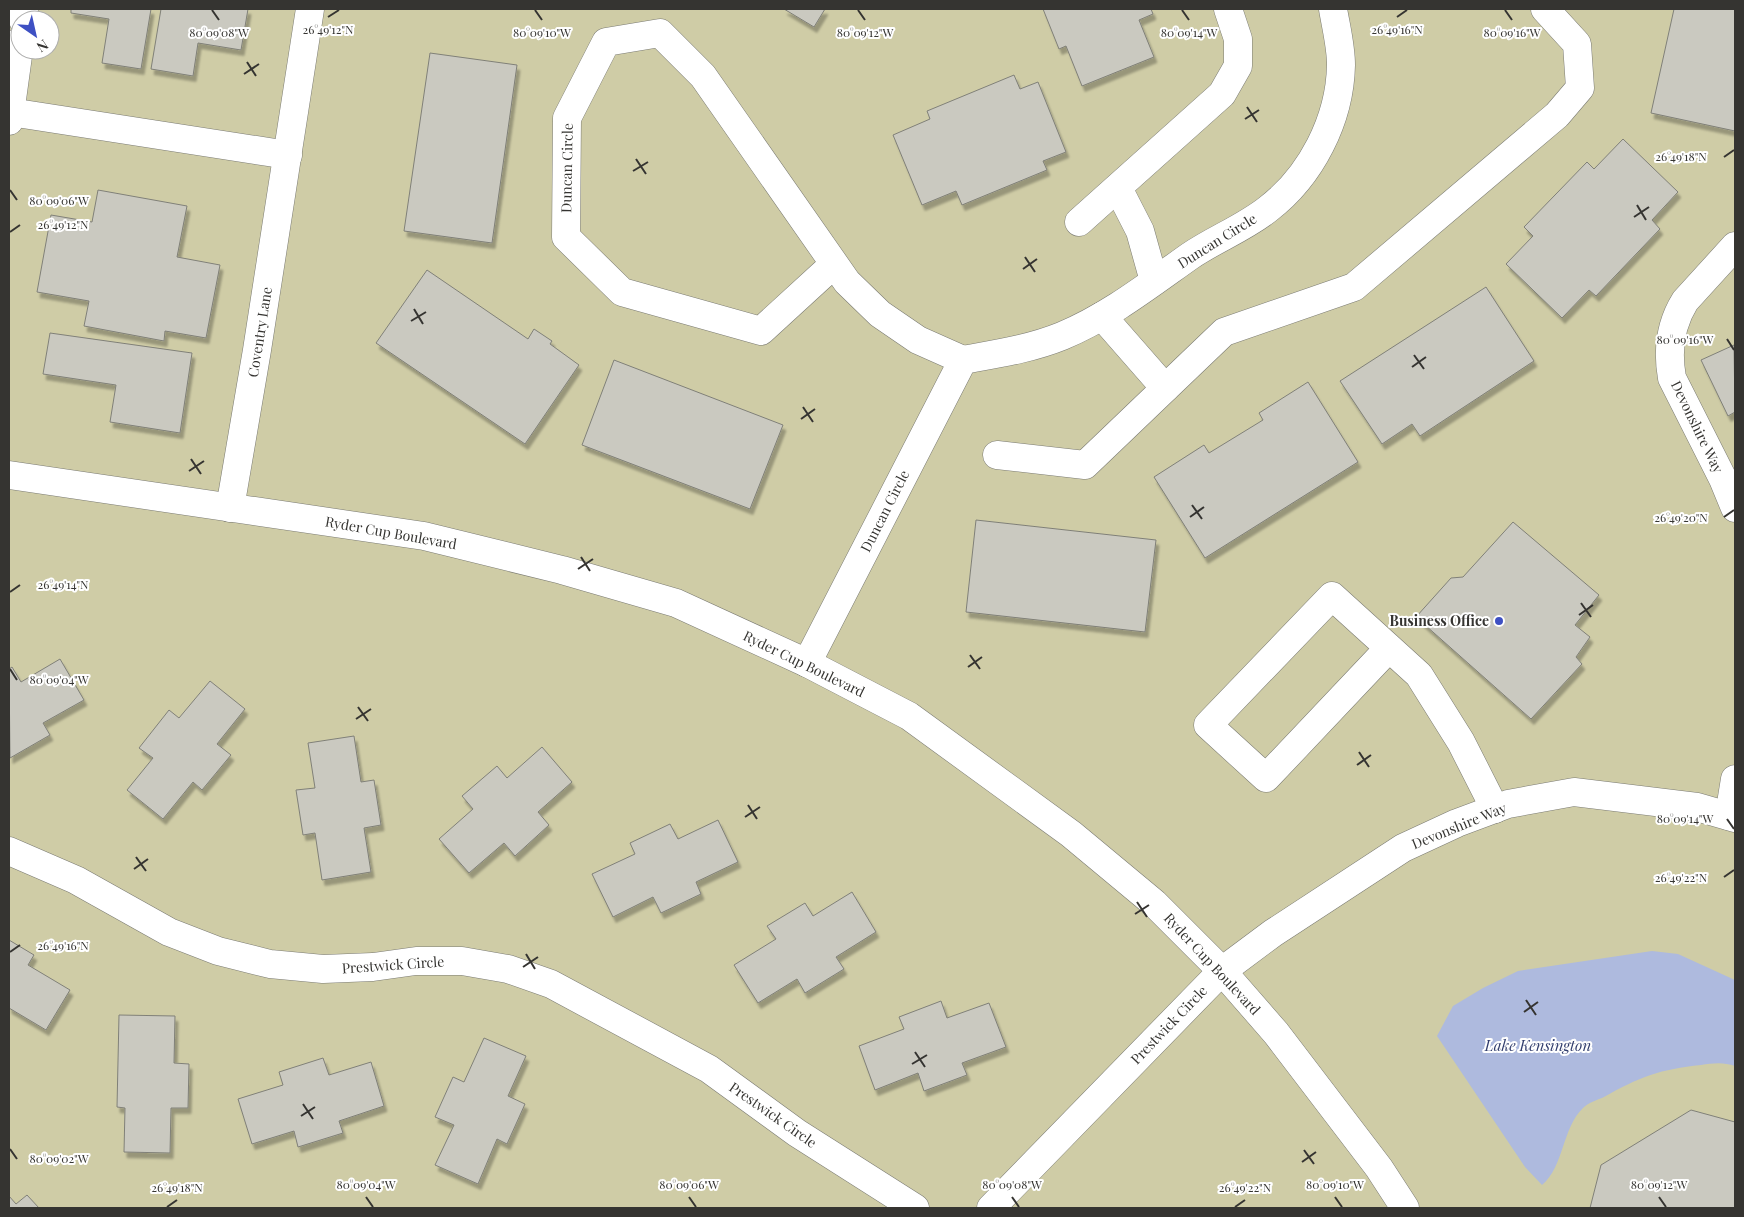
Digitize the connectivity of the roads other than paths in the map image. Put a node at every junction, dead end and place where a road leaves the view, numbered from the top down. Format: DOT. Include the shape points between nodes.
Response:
graph roads {
  1 [pos="310,9"];
  2 [pos="1228,9"];
  3 [pos="1333,9"];
  4 [pos="1545,9"];
  5 [pos="17,60"];
  6 [pos="9,116"];
  7 [pos="288,155"];
  8 [pos="1118,188"];
  9 [pos="1080,222"];
  10 [pos="1735,246"];
  11 [pos="833,265"];
  12 [pos="1154,281"];
  13 [pos="1102,316"];
  14 [pos="962,360"];
  15 [pos="1164,388"];
  16 [pos="997,455"];
  17 [pos="9,476"];
  18 [pos="230,508"];
  19 [pos="1735,508"];
  20 [pos="1390,648"];
  21 [pos="807,663"];
  22 [pos="1735,778"];
  23 [pos="1496,809"];
  24 [pos="1732,817"];
  25 [pos="9,850"];
  26 [pos="1222,971"];
  27 [pos="915,1208"];
  28 [pos="991,1208"];
  29 [pos="1404,1208"];
  1 -- 7 [label="street, Coventry Lane"];
  2 -- 8 [label="street" via="1238,39 1238,66 1222,94"];
  3 -- 12 [label="street, Duncan Circle" via="1341,65 1338,89 1333,112 1314,156 1286,194 1268,210 1206,245"];
  4 -- 15 [label="street" via="1577,44 1580,88 1557,115 1354,286 1224,332"];
  5 -- 6 [label="street"];
  6 -- 7 [label="street"];
  7 -- 18 [label="street, Coventry Lane"];
  8 -- 9 [label="street"];
  8 -- 12 [label="street" via="1140,231"];
  10 -- 19 [label="street, Devonshire Way" via="1684,301 1670,336 1672,378"];
  11 -- 11 [label="street, Duncan Circle" via="703,76 660,33 606,42 567,118 566,237 622,292 761,331"];
  11 -- 14 [label="street, Duncan Circle" via="880,314 918,340"];
  12 -- 13 [label="street, Duncan Circle"];
  13 -- 14 [label="street, Duncan Circle" via="1062,336 1013,352"];
  13 -- 15 [label="street"];
  14 -- 21 [label="street, Duncan Circle"];
  15 -- 16 [label="street" via="1085,464"];
  17 -- 18 [label="street, Ryder Cup Boulevard"];
  18 -- 21 [label="street, Ryder Cup Boulevard" via="424,536 562,570 676,603"];
  20 -- 20 [label="street" via="1332,596 1208,725 1266,778"];
  20 -- 23 [label="street" via="1419,675 1461,742"];
  21 -- 26 [label="street, Ryder Cup Boulevard" via="909,716 1004,783 1154,903"];
  22 -- 24 [label="street, Devonshire Way"];
  23 -- 24 [label="street, Devonshire Way" via="1574,792 1697,807"];
  23 -- 26 [label="street, Devonshire Way" via="1403,848"];
  25 -- 27 [label="street, Prestwick Circle" via="76,880 169,932 218,951 270,964 323,969 416,961 462,961 508,969 552,984 709,1069 797,1134"];
  26 -- 28 [label="street, Prestwick Circle"];
  26 -- 29 [label="street, Ryder Cup Boulevard" via="1276,1033 1379,1168"];
}
